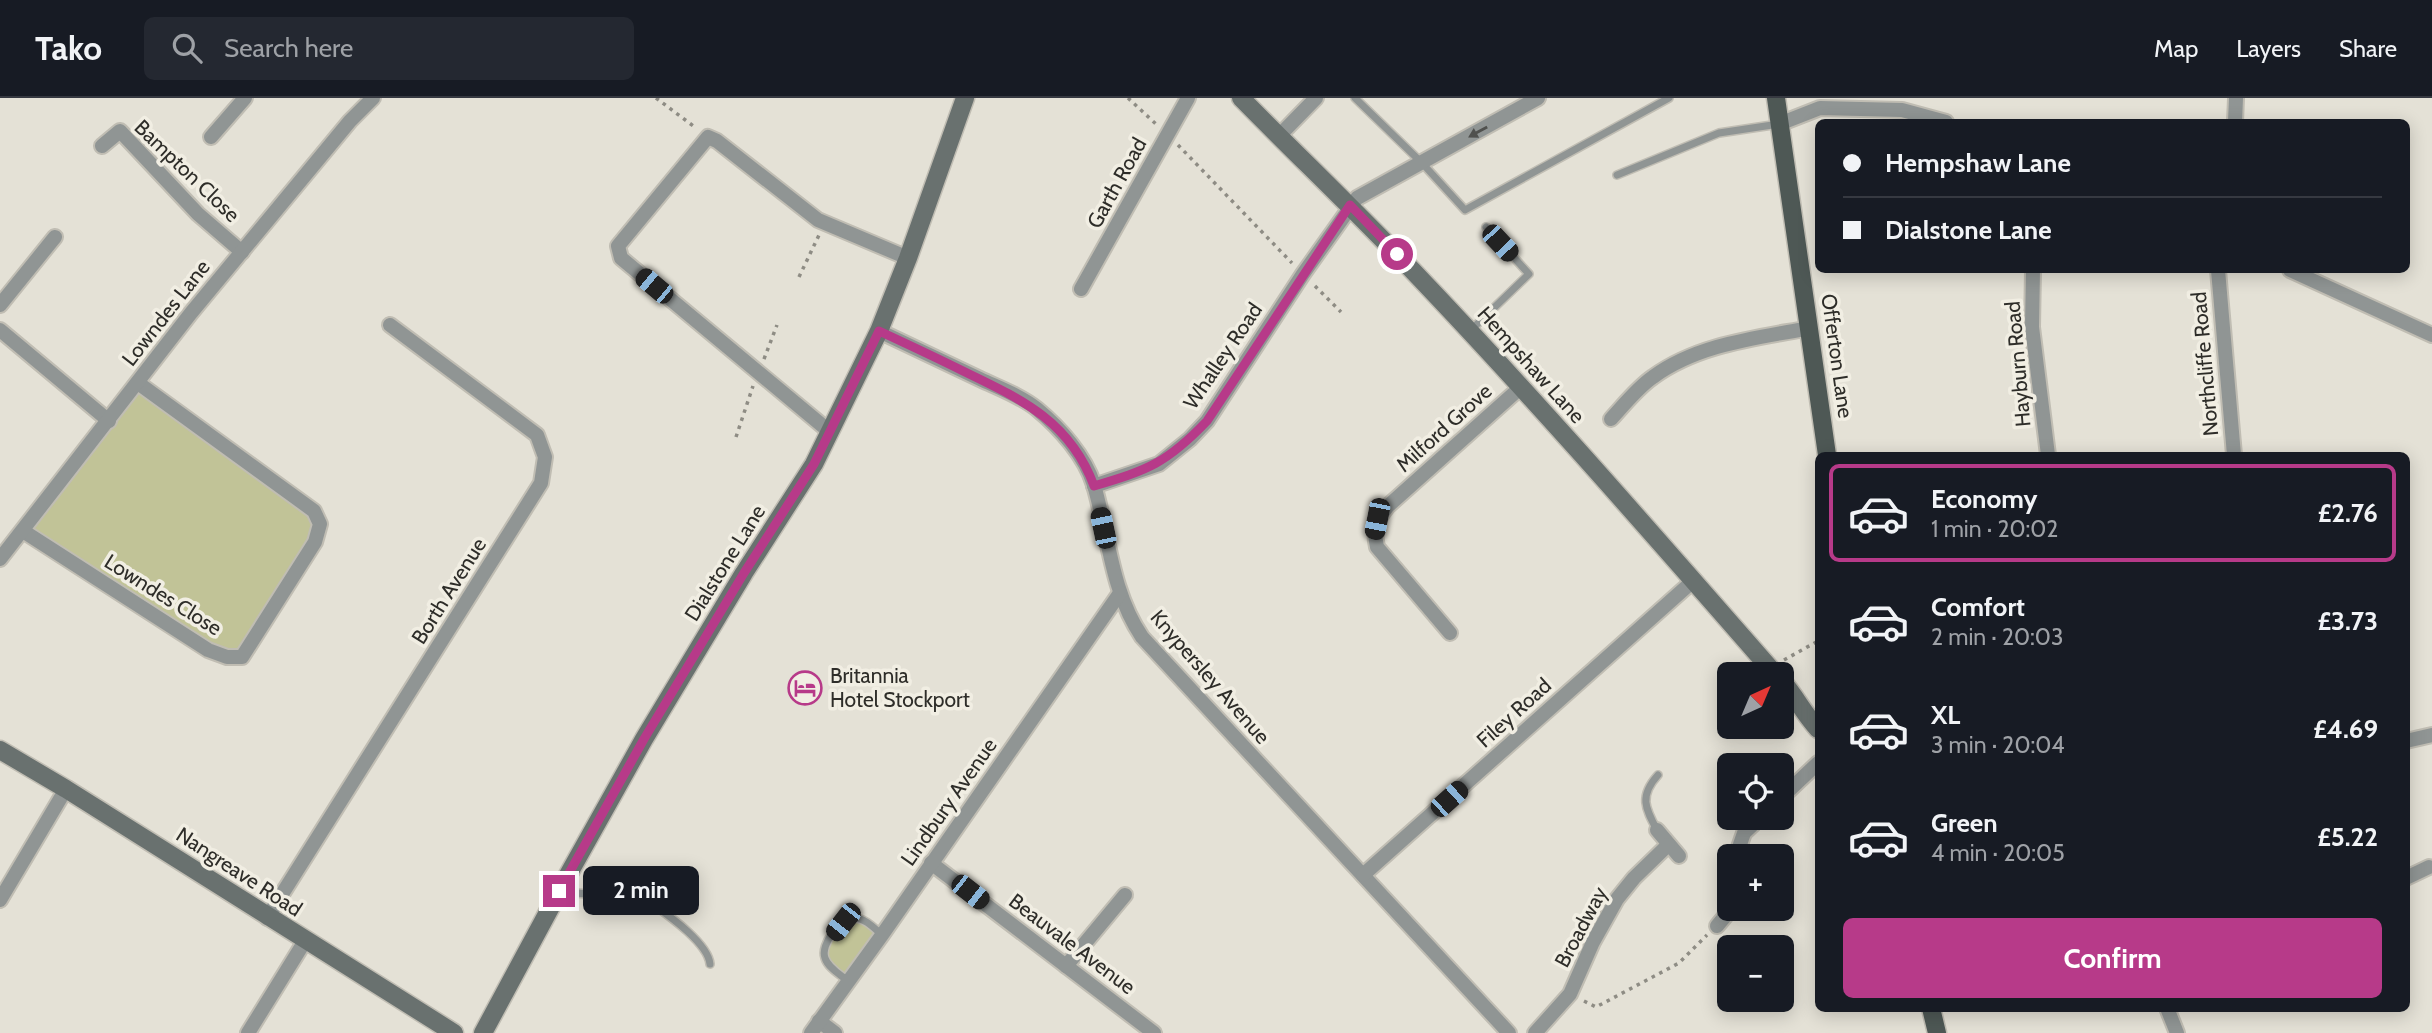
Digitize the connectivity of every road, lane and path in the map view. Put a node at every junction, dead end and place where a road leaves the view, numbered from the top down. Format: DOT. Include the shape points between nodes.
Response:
graph roads {
  1 [pos="245,98"];
  2 [pos="373,98"];
  3 [pos="656,98"];
  4 [pos="965,98"];
  5 [pos="1128,98"];
  6 [pos="1188,98"];
  7 [pos="1241,98"];
  8 [pos="1316,98"];
  9 [pos="1355,98"];
  10 [pos="1538,98"];
  11 [pos="1669,98"];
  12 [pos="1776,98"];
  13 [pos="2236,98"];
  14 [pos="1935,119"];
  15 [pos="2235,119"];
  16 [pos="1779,124"];
  17 [pos="1168,135"];
  18 [pos="1279,136"];
  19 [pos="211,137"];
  20 [pos="708,137"];
  21 [pos="102,146"];
  22 [pos="1422,163"];
  23 [pos="1617,175"];
  24 [pos="1350,205"];
  25 [pos="824,223"];
  26 [pos="1486,227"];
  27 [pos="55,237"];
  28 [pos="242,252"];
  29 [pos="908,258"];
  30 [pos="2033,273"];
  31 [pos="2218,273"];
  32 [pos="2297,273"];
  33 [pos="1303,274"];
  34 [pos="799,277"];
  35 [pos="1082,289"];
  36 [pos="0,305"];
  37 [pos="1341,312"];
  38 [pos="390,325"];
  39 [pos="1811,328"];
  40 [pos="0,330"];
  41 [pos="879,331"];
  42 [pos="1469,331"];
  43 [pos="2432,335"];
  44 [pos="138,383"];
  45 [pos="1520,388"];
  46 [pos="1611,419"];
  47 [pos="109,421"];
  48 [pos="830,432"];
  49 [pos="1828,452"];
  50 [pos="2048,452"];
  51 [pos="2234,452"];
  52 [pos="1094,486"];
  53 [pos="23,531"];
  54 [pos="0,559"];
  55 [pos="1693,581"];
  56 [pos="1120,593"];
  57 [pos="1450,633"];
  58 [pos="1815,643"];
  59 [pos="1765,662"];
  60 [pos="1785,662"];
  61 [pos="1794,695"];
  62 [pos="1799,701"];
  63 [pos="1815,703"];
  64 [pos="1815,726"];
  65 [pos="2432,735"];
  66 [pos="2410,740"];
  67 [pos="0,750"];
  68 [pos="1815,765"];
  69 [pos="1658,775"];
  70 [pos="1794,785"];
  71 [pos="66,789"];
  72 [pos="1657,830"];
  73 [pos="1668,845"];
  74 [pos="1679,856"];
  75 [pos="932,863"];
  76 [pos="2428,867"];
  77 [pos="1363,875"];
  78 [pos="2410,876"];
  79 [pos="559,891"];
  80 [pos="1125,895"];
  81 [pos="0,900"];
  82 [pos="267,918"];
  83 [pos="1721,921"];
  84 [pos="1717,926"];
  85 [pos="882,935"];
  86 [pos="304,941"];
  87 [pos="710,964"];
  88 [pos="1066,966"];
  89 [pos="849,982"];
  90 [pos="1570,993"];
  91 [pos="1932,1012"];
  92 [pos="2169,1012"];
  93 [pos="815,1027"];
  94 [pos="248,1033"];
  95 [pos="454,1033"];
  96 [pos="483,1033"];
  97 [pos="835,1033"];
  98 [pos="1154,1033"];
  99 [pos="1508,1033"];
  100 [pos="1535,1033"];
  101 [pos="1937,1033"];
  102 [pos="2177,1033"];
  1 -- 19 [label="street"];
  2 -- 28 [label="street, Lowndes Lane"];
  3 -- 20 [label="path"];
  4 -- 29 [label="street, Dialstone Lane"];
  5 -- 17 [label="path"];
  6 -- 17 [label="street, Garth Road"];
  7 -- 18 [label="street, Hempshaw Lane"];
  8 -- 18 [label="street"];
  9 -- 22 [label="lane"];
  10 -- 22 [label="street, one-way"];
  11 -- 22 [label="lane" via="1465,210"];
  12 -- 16 [label="main road, Offerton Lane"];
  13 -- 15 [label="street"];
  14 -- 16 [label="street" via="1902,110 1820,108"];
  16 -- 23 [label="lane" via="1719,133"];
  16 -- 39 [label="main road, Offerton Lane"];
  17 -- 33 [label="path"];
  17 -- 35 [label="street, Garth Road"];
  18 -- 24 [label="street, Hempshaw Lane"];
  20 -- 25 [label="street"];
  20 -- 48 [label="street" via="618,246 621,258"];
  21 -- 28 [label="street, Bampton Close" via="120,131 198,214"];
  22 -- 24 [label="street"];
  24 -- 33 [label="street, Whalley Road"];
  24 -- 42 [label="street, Hempshaw Lane"];
  25 -- 29 [label="street"];
  25 -- 34 [label="path"];
  26 -- 42 [label="lane" via="1529,274"];
  27 -- 36 [label="street"];
  28 -- 44 [label="street, Lowndes Lane"];
  29 -- 41 [label="street, Dialstone Lane"];
  30 -- 50 [label="street, Hayburn Road" via="2032,327"];
  31 -- 51 [label="street, Northcliffe Road"];
  32 -- 43 [label="street"];
  33 -- 37 [label="path"];
  33 -- 52 [label="street, Whalley Road" via="1207,421 1190,439 1158,464"];
  38 -- 82 [label="street, Borth Avenue" via="537,435 545,457 541,483"];
  39 -- 46 [label="street" via="1682,358 1651,378"];
  39 -- 49 [label="main road, Offerton Lane"];
  40 -- 47 [label="street"];
  41 -- 48 [label="street, Dialstone Lane"];
  41 -- 52 [label="street, Knypersley Avenue" via="1035,408 1074,449"];
  42 -- 45 [label="street, Hempshaw Lane"];
  44 -- 47 [label="street, Lowndes Lane"];
  44 -- 53 [label="street, Lowndes Close" via="314,511 320,524 315,542 242,657 208,650"];
  45 -- 55 [label="street, Hempshaw Lane"];
  45 -- 57 [label="street, Milford Grove" via="1377,519 1377,547"];
  47 -- 53 [label="street, Lowndes Lane"];
  48 -- 79 [label="street, Dialstone Lane" via="644,739"];
  52 -- 56 [label="street, Knypersley Avenue"];
  53 -- 54 [label="street, Lowndes Lane"];
  55 -- 59 [label="street, Hempshaw Lane"];
  55 -- 77 [label="street, Filey Road"];
  56 -- 75 [label="street, Lindbury Avenue"];
  56 -- 77 [label="street, Knypersley Avenue" via="1132,622 1161,659"];
  58 -- 60 [label="path"];
  61 -- 62 [label="street"];
  62 -- 63 [label="street"];
  62 -- 64 [label="street"];
  65 -- 66 [label="street"];
  67 -- 71 [label="street, Nangreave Road"];
  68 -- 70 [label="street"];
  69 -- 72 [label="lane" via="1645,796 1647,813"];
  71 -- 81 [label="street"];
  71 -- 82 [label="street, Nangreave Road"];
  72 -- 73 [label="street"];
  73 -- 74 [label="street"];
  73 -- 90 [label="street, Broadway" via="1617,899"];
  75 -- 85 [label="street, Lindbury Avenue"];
  75 -- 88 [label="street, Beauvale Avenue"];
  76 -- 78 [label="street"];
  77 -- 99 [label="street, Knypersley Avenue"];
  79 -- 87 [label="lane" via="650,902 698,942"];
  79 -- 96 [label="street, Dialstone Lane"];
  80 -- 88 [label="street"];
  82 -- 86 [label="street, Nangreave Road"];
  83 -- 84 [label="street"];
  84 -- 90 [label="path" via="1679,962 1596,1007"];
  85 -- 89 [label="street, Lindbury Avenue"];
  85 -- 89 [label="lane" via="855,918 843,922 826,944 828,965"];
  86 -- 94 [label="street"];
  86 -- 95 [label="street, Nangreave Road"];
  88 -- 98 [label="street, Beauvale Avenue"];
  89 -- 93 [label="street, Lindbury Avenue"];
  90 -- 100 [label="street, Broadway"];
  91 -- 101 [label="main road"];
  92 -- 102 [label="street"];
  93 -- 97 [label="street"];
}
